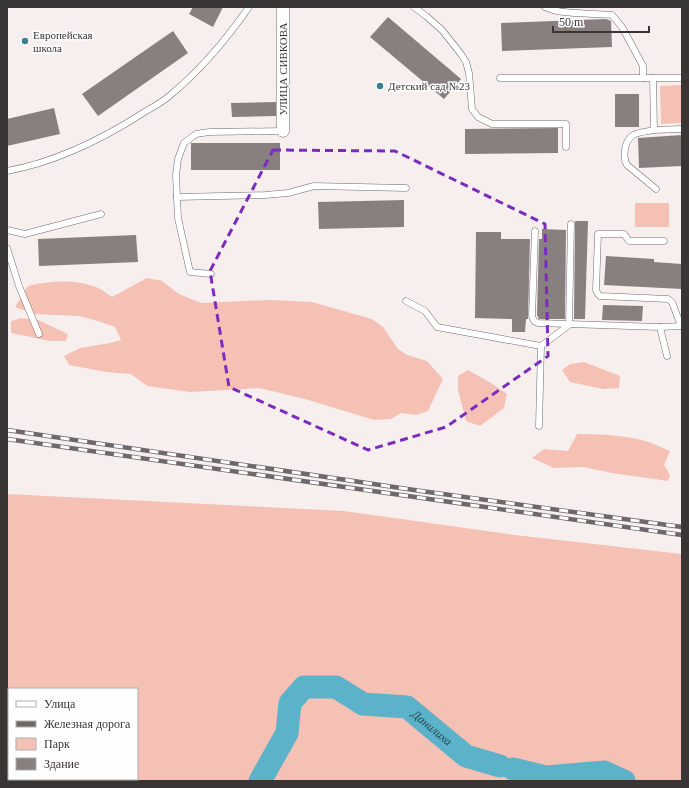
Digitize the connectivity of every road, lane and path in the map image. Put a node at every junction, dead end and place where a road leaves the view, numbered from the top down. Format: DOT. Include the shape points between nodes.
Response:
graph roads {
  1 [pos="250,7"];
  2 [pos="283,7"];
  3 [pos="414,7"];
  4 [pos="545,7"];
  5 [pos="500,78"];
  6 [pos="643,78"];
  7 [pos="654,78"];
  8 [pos="682,78"];
  9 [pos="654,130"];
  10 [pos="682,130"];
  11 [pos="283,131"];
  12 [pos="566,147"];
  13 [pos="7,171"];
  14 [pos="406,188"];
  15 [pos="656,189"];
  16 [pos="177,197"];
  17 [pos="101,214"];
  18 [pos="572,224"];
  19 [pos="7,230"];
  20 [pos="535,231"];
  21 [pos="664,241"];
  22 [pos="7,248"];
  23 [pos="211,274"];
  24 [pos="406,301"];
  25 [pos="568,325"];
  26 [pos="681,326"];
  27 [pos="660,327"];
  28 [pos="39,334"];
  29 [pos="541,346"];
  30 [pos="667,356"];
  31 [pos="539,426"];
  1 -- 13 [label="lane" via="223,43 167,97 124,125 80,148"];
  2 -- 11 [label="street, УЛИЦА СИВКОВА"];
  3 -- 12 [label="lane" via="442,30 466,62 472,109 478,117 492,124 566,124"];
  4 -- 6 [label="lane" via="550,10 612,15 622,27 643,66"];
  5 -- 6 [label="lane"];
  6 -- 7 [label="lane"];
  7 -- 8 [label="lane"];
  7 -- 9 [label="lane"];
  9 -- 10 [label="lane"];
  9 -- 15 [label="lane" via="630,136 626,142 625,160 627,165"];
  11 -- 16 [label="lane" via="196,134 184,143 178,159"];
  14 -- 16 [label="lane" via="314,186 288,193 265,195"];
  16 -- 23 [label="lane" via="178,218 190,272"];
  17 -- 19 [label="lane" via="25,234"];
  18 -- 25 [label="lane"];
  20 -- 25 [label="lane" via="532,316 538,323"];
  21 -- 26 [label="lane" via="629,241 624,234 598,234 596,290 600,296 668,299 672,302"];
  22 -- 28 [label="lane" via="19,286"];
  24 -- 29 [label="lane" via="425,311 437,327"];
  25 -- 27 [label="lane"];
  25 -- 29 [label="lane"];
  26 -- 27 [label="lane"];
  27 -- 30 [label="lane"];
  29 -- 31 [label="lane"];
}
